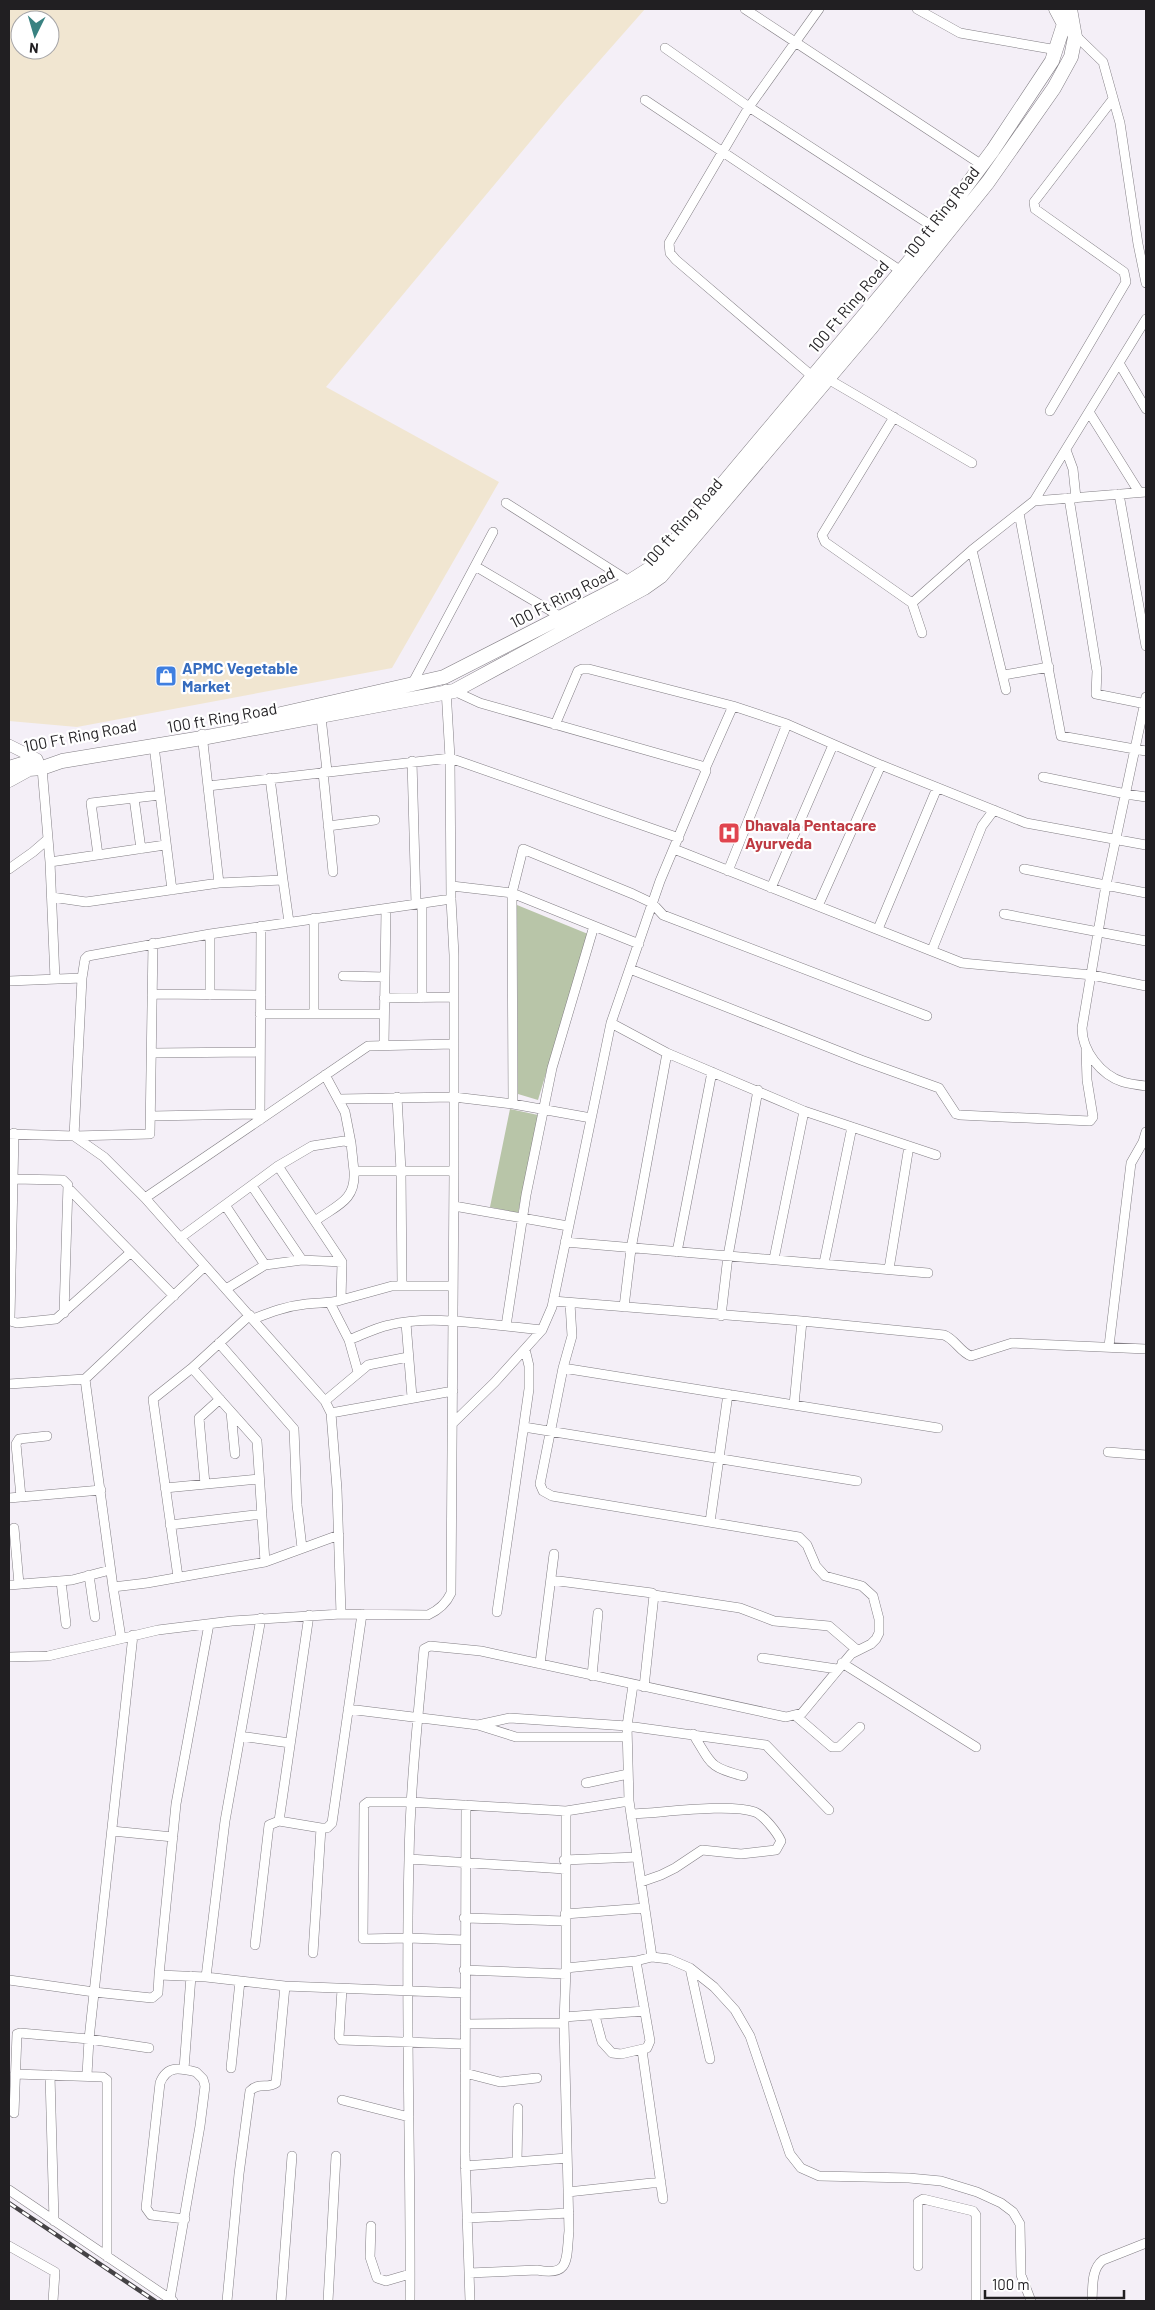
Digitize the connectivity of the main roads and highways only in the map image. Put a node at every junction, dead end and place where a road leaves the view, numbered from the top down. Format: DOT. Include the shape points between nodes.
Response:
graph roads {
  1 [pos="1056,9"];
  2 [pos="1070,9"];
  3 [pos="202,735"];
  4 [pos="39,764"];
  5 [pos="9,768"];
  6 [pos="9,780"];
  1 -- 3 [label="main road, 100 Ft Ring Road" via="1064,24 1052,61 982,165 901,271 654,566 444,677"];
  2 -- 3 [label="main road, 100 ft Ring Road" via="1075,35 1071,57 1054,88 988,182 828,379 661,576 450,692 321,717"];
  3 -- 4 [label="main road, 100 Ft Ring Road"];
  3 -- 4 [label="main road, 100 ft Ring Road"];
  4 -- 5 [label="main road, 100 Ft Ring Road"];
  4 -- 6 [label="main road, 100 ft Ring Road"];
}
